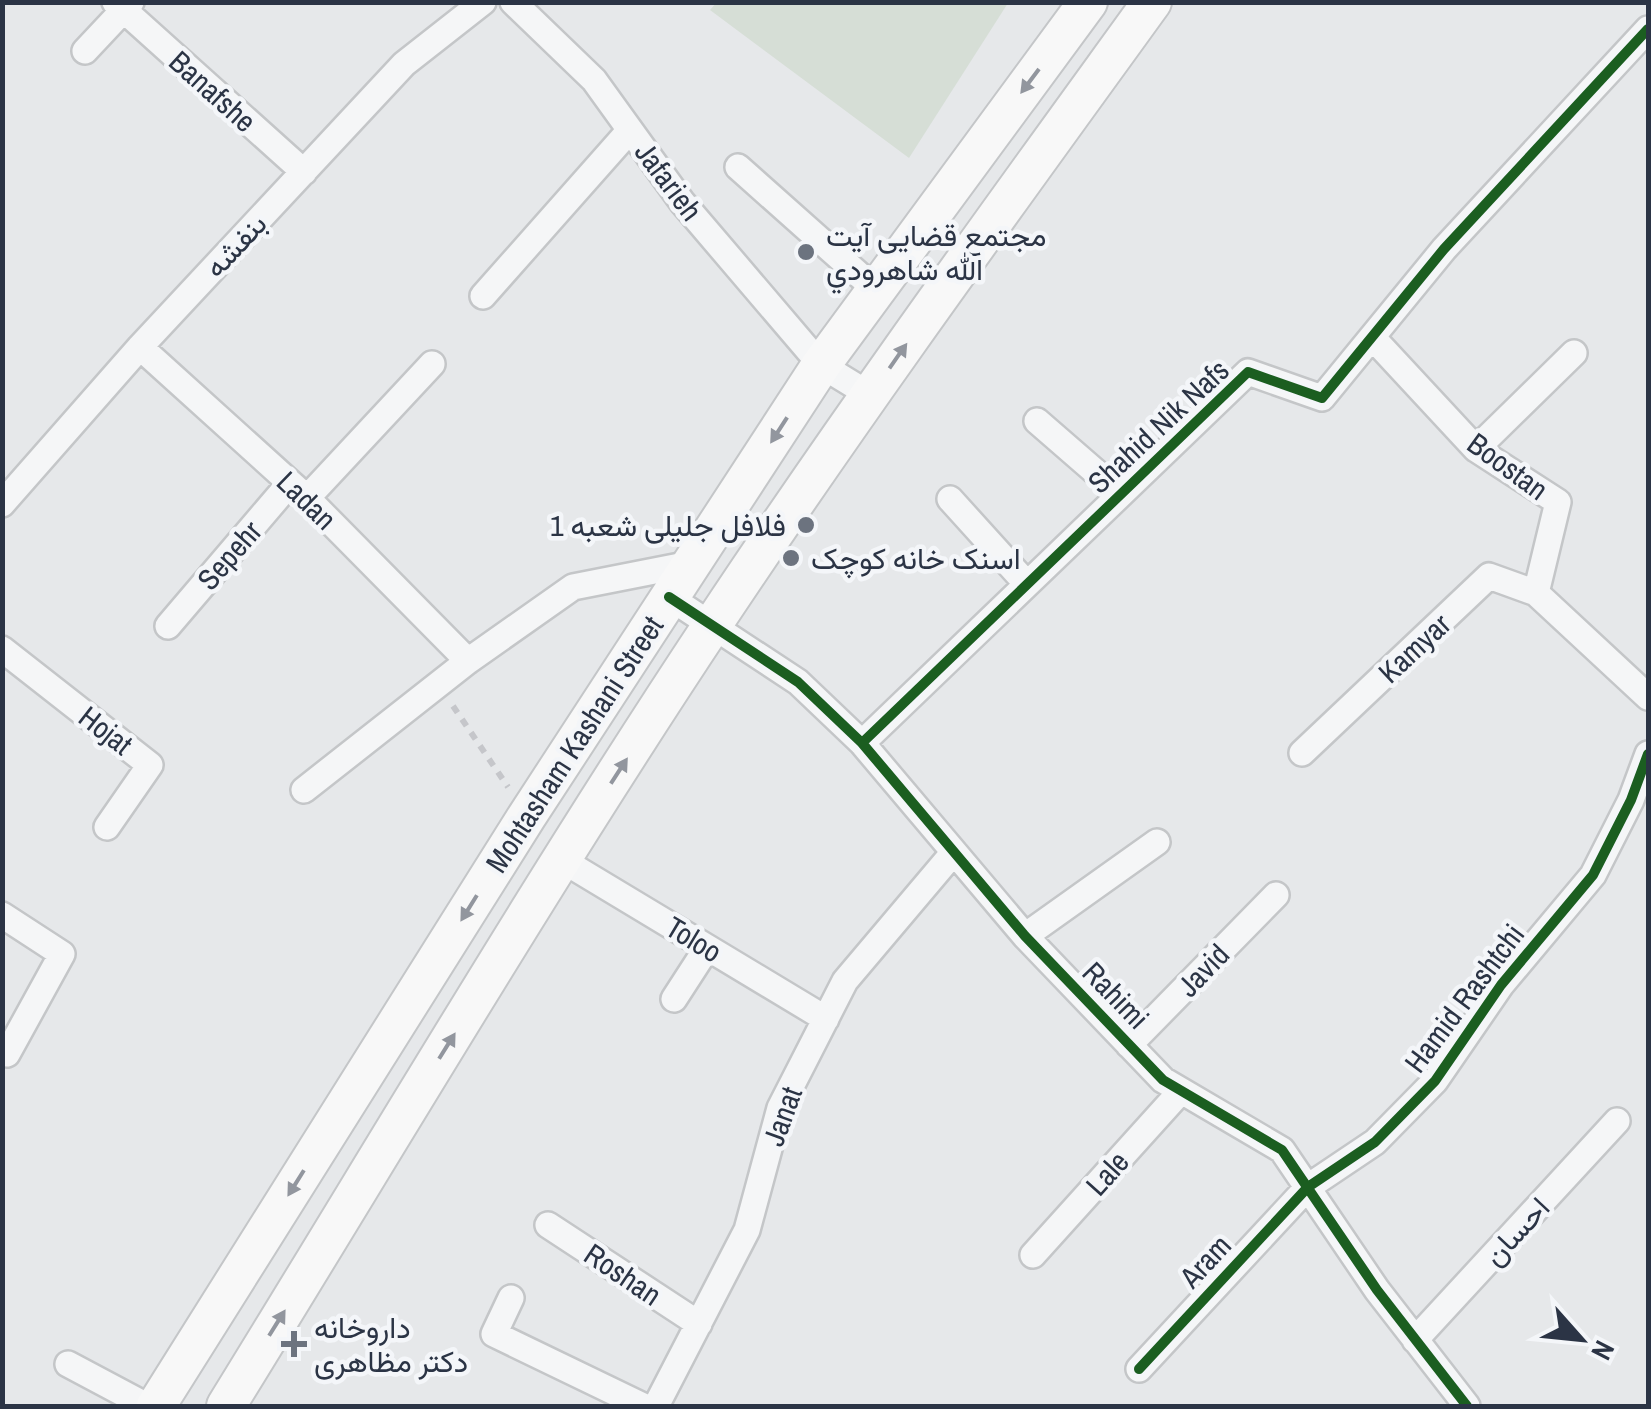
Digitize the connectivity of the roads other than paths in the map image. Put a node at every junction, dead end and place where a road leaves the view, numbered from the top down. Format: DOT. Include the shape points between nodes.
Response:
graph roads {
  1 [pos="483,2"];
  2 [pos="513,2"];
  3 [pos="1088,2"];
  4 [pos="1152,2"];
  5 [pos="123,5"];
  6 [pos="1648,29"];
  7 [pos="84,52"];
  8 [pos="630,130"];
  9 [pos="738,167"];
  10 [pos="304,172"];
  11 [pos="875,290"];
  12 [pos="483,296"];
  13 [pos="1372,337"];
  14 [pos="140,347"];
  15 [pos="1574,353"];
  16 [pos="432,364"];
  17 [pos="821,364"];
  18 [pos="870,396"];
  19 [pos="1038,420"];
  20 [pos="1476,449"];
  21 [pos="299,491"];
  22 [pos="1121,494"];
  23 [pos="950,498"];
  24 [pos="2,504"];
  25 [pos="690,564"];
  26 [pos="1027,584"];
  27 [pos="1536,592"];
  28 [pos="669,597"];
  29 [pos="713,624"];
  30 [pos="168,626"];
  31 [pos="2,648"];
  32 [pos="468,661"];
  33 [pos="1648,698"];
  34 [pos="862,743"];
  35 [pos="1302,753"];
  36 [pos="1648,754"];
  37 [pos="304,790"];
  38 [pos="1640,806"];
  39 [pos="107,826"];
  40 [pos="1156,842"];
  41 [pos="954,852"];
  42 [pos="562,860"];
  43 [pos="1276,895"];
  44 [pos="2,915"];
  45 [pos="1025,936"];
  46 [pos="708,948"];
  47 [pos="674,998"];
  48 [pos="826,1019"];
  49 [pos="1129,1045"];
  50 [pos="8,1054"];
  51 [pos="1181,1090"];
  52 [pos="1617,1121"];
  53 [pos="1308,1188"];
  54 [pos="548,1224"];
  55 [pos="1032,1255"];
  56 [pos="511,1298"];
  57 [pos="698,1324"];
  58 [pos="1415,1340"];
  59 [pos="68,1364"];
  60 [pos="1139,1369"];
  61 [pos="148,1406"];
  62 [pos="156,1406"];
  63 [pos="226,1406"];
  64 [pos="644,1406"];
  65 [pos="656,1406"];
  66 [pos="1468,1406"];
  1 -- 10 [label="street, بنفشه" via="404,64"];
  2 -- 8 [label="street, Jafarieh" via="594,80"];
  3 -- 11 [label="main road, Mohtasham Kashani Street, one-way"];
  18 -- 4 [label="main road, Mohtasham Kashani Street, one-way"];
  5 -- 7 [label="street, Banafshe"];
  5 -- 10 [label="street, Banafshe"];
  6 -- 13 [label="street, Shahid Nik Nafs" via="1444,249"];
  8 -- 12 [label="street"];
  8 -- 17 [label="street, Jafarieh" via="682,202"];
  9 -- 11 [label="street"];
  10 -- 14 [label="street, بنفشه"];
  11 -- 17 [label="main road, Mohtasham Kashani Street"];
  13 -- 20 [label="street, Boostan"];
  13 -- 22 [label="street, Shahid Nik Nafs" via="1322,398 1248,372"];
  14 -- 21 [label="street, Ladan"];
  14 -- 24 [label="street, بنفشه"];
  15 -- 20 [label="street"];
  16 -- 21 [label="street, Sepehr"];
  17 -- 18 [label="street, Jafarieh"];
  17 -- 25 [label="main road, Mohtasham Kashani Street, one-way"];
  18 -- 29 [label="main road, Mohtasham Kashani Street"];
  19 -- 22 [label="street"];
  20 -- 27 [label="street, Boostan" via="1558,502"];
  21 -- 30 [label="street, Sepehr"];
  21 -- 32 [label="street, Ladan"];
  22 -- 26 [label="street, Shahid Nik Nafs"];
  23 -- 26 [label="street"];
  25 -- 28 [label="main road, Mohtasham Kashani Street"];
  25 -- 32 [label="street" via="574,588"];
  26 -- 34 [label="street, Shahid Nik Nafs"];
  27 -- 33 [label="street"];
  27 -- 35 [label="street, Kamyar" via="1490,576"];
  28 -- 29 [label="street, Rahimi"];
  28 -- 62 [label="main road, Mohtasham Kashani Street, one-way"];
  29 -- 34 [label="street, Rahimi" via="798,682"];
  42 -- 29 [label="main road, Mohtasham Kashani Street, one-way"];
  31 -- 39 [label="street, Hojat" via="150,765"];
  32 -- 37 [label="street"];
  34 -- 41 [label="street, Rahimi"];
  36 -- 38 [label="street, Hamid Rashtchi"];
  38 -- 53 [label="street, Hamid Rashtchi" via="1435,1081 1374,1142"];
  40 -- 45 [label="street"];
  41 -- 45 [label="street, Rahimi"];
  41 -- 48 [label="street, Janat" via="845,981"];
  42 -- 46 [label="street, Toloo"];
  63 -- 42 [label="main road, Mohtasham Kashani Street, one-way"];
  43 -- 49 [label="street, Javid"];
  44 -- 50 [label="street" via="62,954"];
  45 -- 49 [label="street, Rahimi"];
  46 -- 47 [label="street"];
  46 -- 48 [label="street, Toloo"];
  48 -- 57 [label="street, Janat" via="780,1108 747,1230"];
  49 -- 51 [label="street, Rahimi"];
  51 -- 53 [label="street, Rahimi" via="1282,1150"];
  51 -- 55 [label="street, Lale"];
  52 -- 58 [label="street, احسان"];
  53 -- 58 [label="street, Rahimi"];
  53 -- 60 [label="street, Aram"];
  54 -- 57 [label="street, Roshan"];
  56 -- 64 [label="street" via="494,1334"];
  57 -- 65 [label="street, Janat"];
  58 -- 66 [label="street, Rahimi"];
  59 -- 61 [label="street"];
}
